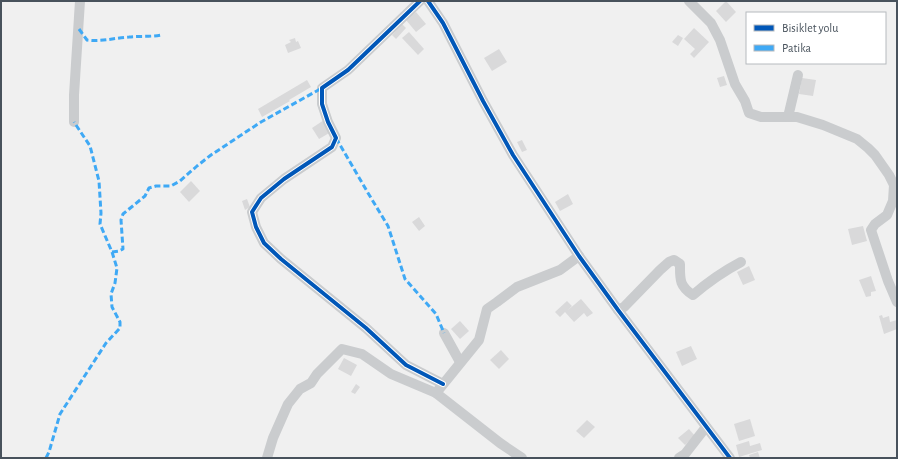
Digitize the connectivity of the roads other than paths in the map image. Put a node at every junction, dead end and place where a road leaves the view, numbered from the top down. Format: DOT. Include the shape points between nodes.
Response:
graph roads {
  1 [pos="80,1"];
  2 [pos="420,1"];
  3 [pos="428,1"];
  4 [pos="689,1"];
  5 [pos="798,75"];
  6 [pos="788,117"];
  7 [pos="74,122"];
  8 [pos="579,256"];
  9 [pos="741,262"];
  10 [pos="897,302"];
  11 [pos="618,310"];
  12 [pos="444,333"];
  13 [pos="460,362"];
  14 [pos="443,384"];
  15 [pos="436,393"];
  16 [pos="706,427"];
  17 [pos="267,458"];
  18 [pos="522,458"];
  19 [pos="679,458"];
  20 [pos="730,458"];
  1 -- 7 [label="street"];
  2 -- 14 [label="street" via="348,70 322,88 322,104 336,138 332,147 284,179 261,198 252,212 264,243 281,259 366,328 406,365"];
  3 -- 8 [label="street" via="443,23 482,101 513,155"];
  4 -- 6 [label="street" via="711,23 749,113 761,117"];
  5 -- 6 [label="street"];
  6 -- 10 [label="street" via="797,117 823,125 857,139 875,155 889,175 894,185 893,201 886,214 871,230"];
  8 -- 11 [label="street"];
  8 -- 13 [label="street" via="560,270 517,287 487,309 479,340"];
  9 -- 11 [label="street" via="704,285 693,295 682,285 680,264 674,260"];
  11 -- 16 [label="street"];
  12 -- 13 [label="street"];
  13 -- 14 [label="street"];
  14 -- 15 [label="street"];
  15 -- 17 [label="street" via="391,374 362,354 342,349 288,404"];
  15 -- 18 [label="street"];
  16 -- 19 [label="street"];
  16 -- 20 [label="street"];
}
